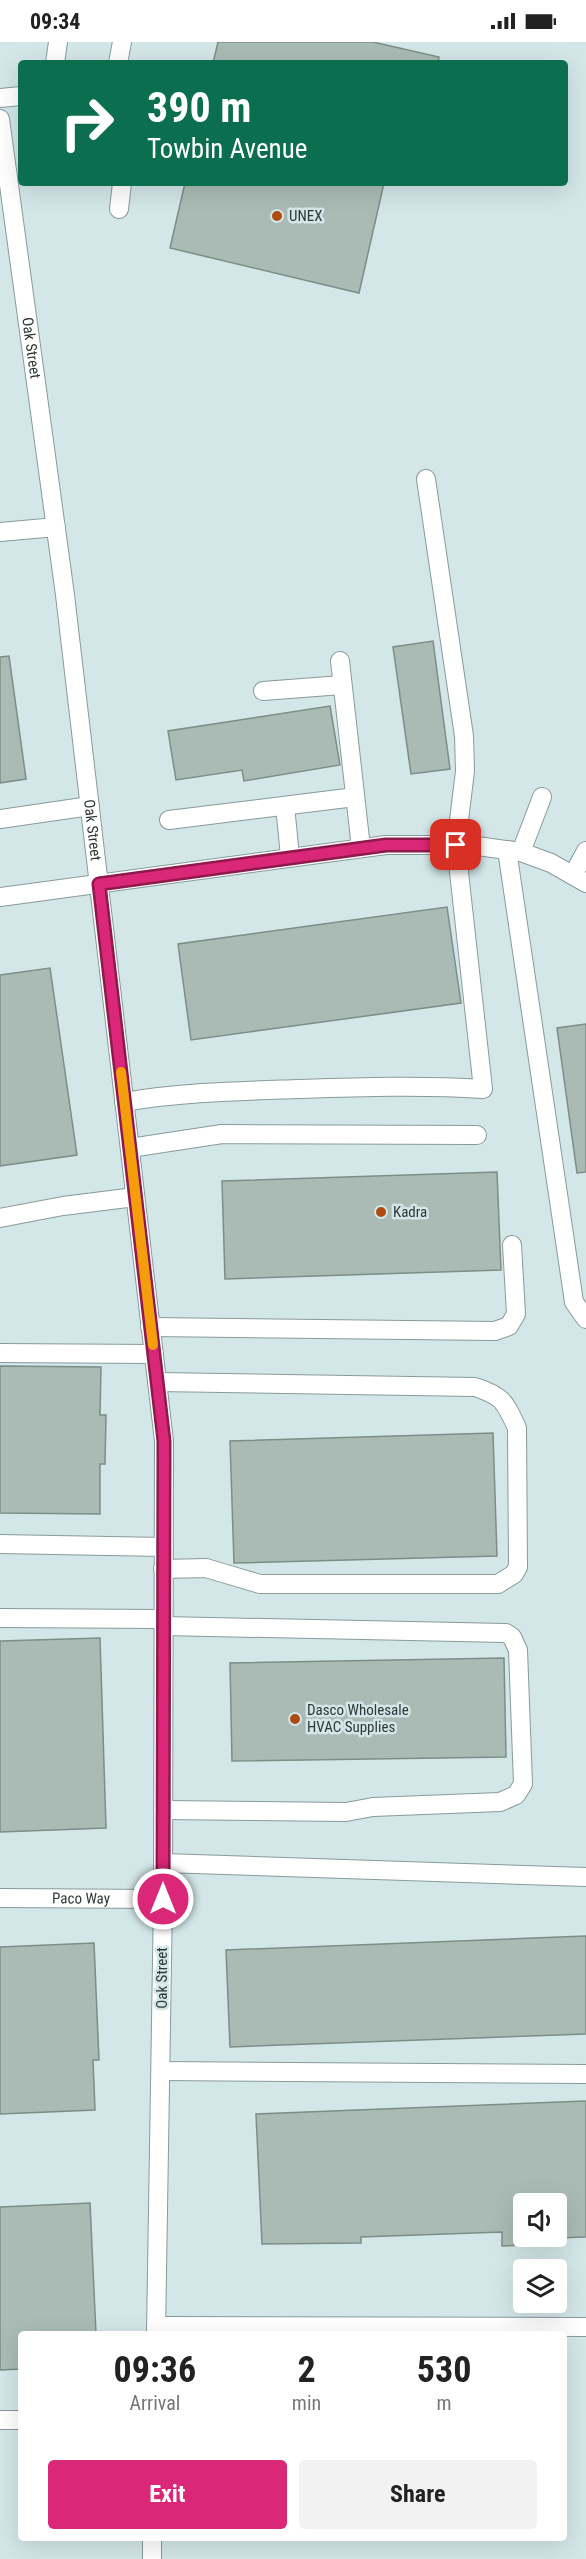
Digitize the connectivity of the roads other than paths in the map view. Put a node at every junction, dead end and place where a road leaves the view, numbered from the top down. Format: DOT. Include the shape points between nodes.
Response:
graph roads {
  1 [pos="58,42"];
  2 [pos="122,42"];
  3 [pos="55,60"];
  4 [pos="119,60"];
  5 [pos="18,96"];
  6 [pos="0,98"];
  7 [pos="0,119"];
  8 [pos="4,176"];
  9 [pos="122,186"];
  10 [pos="119,209"];
  11 [pos="8,240"];
  12 [pos="426,479"];
  13 [pos="56,527"];
  14 [pos="0,532"];
  15 [pos="340,661"];
  16 [pos="342,685"];
  17 [pos="263,691"];
  18 [pos="355,797"];
  19 [pos="542,797"];
  20 [pos="90,806"];
  21 [pos="285,806"];
  22 [pos="0,819"];
  23 [pos="169,820"];
  24 [pos="456,845"];
  25 [pos="361,848"];
  26 [pos="514,851"];
  27 [pos="586,851"];
  28 [pos="290,856"];
  29 [pos="580,879"];
  30 [pos="99,884"];
  31 [pos="0,897"];
  32 [pos="124,1102"];
  33 [pos="477,1135"];
  34 [pos="130,1148"];
  35 [pos="135,1197"];
  36 [pos="0,1218"];
  37 [pos="512,1245"];
  38 [pos="586,1319"];
  39 [pos="150,1327"];
  40 [pos="0,1353"];
  41 [pos="154,1354"];
  42 [pos="157,1382"];
  43 [pos="0,1544"];
  44 [pos="164,1547"];
  45 [pos="164,1569"];
  46 [pos="0,1618"];
  47 [pos="163,1622"];
  48 [pos="163,1810"];
  49 [pos="163,1863"];
  50 [pos="586,1877"];
  51 [pos="0,1898"];
  52 [pos="163,1899"];
  53 [pos="161,2071"];
  54 [pos="586,2074"];
  55 [pos="586,2327"];
  56 [pos="156,2330"];
  57 [pos="0,2420"];
  58 [pos="18,2420"];
  59 [pos="152,2541"];
  60 [pos="152,2559"];
  1 -- 3 [label="street"];
  2 -- 4 [label="street"];
  5 -- 6 [label="street"];
  7 -- 8 [label="street, Oak Street"];
  8 -- 11 [label="street, Oak Street"];
  9 -- 10 [label="street"];
  11 -- 13 [label="street, Oak Street"];
  12 -- 24 [label="street" via="464,736 465,771"];
  13 -- 14 [label="street"];
  13 -- 20 [label="street, Oak Street"];
  15 -- 16 [label="street"];
  16 -- 17 [label="street"];
  16 -- 18 [label="street"];
  18 -- 21 [label="street"];
  18 -- 25 [label="street"];
  19 -- 26 [label="street"];
  20 -- 22 [label="street"];
  20 -- 30 [label="street, Oak Street"];
  21 -- 23 [label="street"];
  21 -- 28 [label="street"];
  24 -- 25 [label="street"];
  24 -- 26 [label="street"];
  24 -- 32 [label="street" via="483,1089 425,1085 233,1091 162,1095"];
  25 -- 28 [label="street"];
  26 -- 29 [label="street" via="551,862"];
  26 -- 38 [label="street" via="574,1302"];
  27 -- 29 [label="street"];
  28 -- 30 [label="street"];
  30 -- 31 [label="street"];
  30 -- 32 [label="street, Oak Street"];
  32 -- 34 [label="street, Oak Street"];
  33 -- 34 [label="street" via="222,1134"];
  34 -- 35 [label="street, Oak Street"];
  35 -- 36 [label="street"];
  35 -- 39 [label="street, Oak Street"];
  37 -- 39 [label="street" via="516,1314 509,1326 495,1330"];
  39 -- 41 [label="street, Oak Street"];
  40 -- 41 [label="street"];
  41 -- 42 [label="street, Oak Street"];
  42 -- 44 [label="street, Oak Street" via="164,1441"];
  42 -- 45 [label="street" via="475,1387 496,1393 518,1428 518,1567 498,1584 260,1584 206,1569"];
  43 -- 44 [label="street"];
  44 -- 45 [label="street, Oak Street"];
  45 -- 47 [label="street, Oak Street"];
  46 -- 47 [label="street"];
  47 -- 48 [label="street, Oak Street"];
  47 -- 48 [label="street" via="506,1634 518,1650 523,1784 516,1795 500,1802 373,1807 346,1812"];
  48 -- 49 [label="street, Oak Street"];
  49 -- 50 [label="street"];
  49 -- 52 [label="street, Oak Street"];
  51 -- 52 [label="street, Paco Way"];
  52 -- 53 [label="street, Oak Street"];
  53 -- 54 [label="street"];
  53 -- 56 [label="street, Oak Street"];
  55 -- 56 [label="street"];
  57 -- 58 [label="street"];
  59 -- 60 [label="street"];
}
